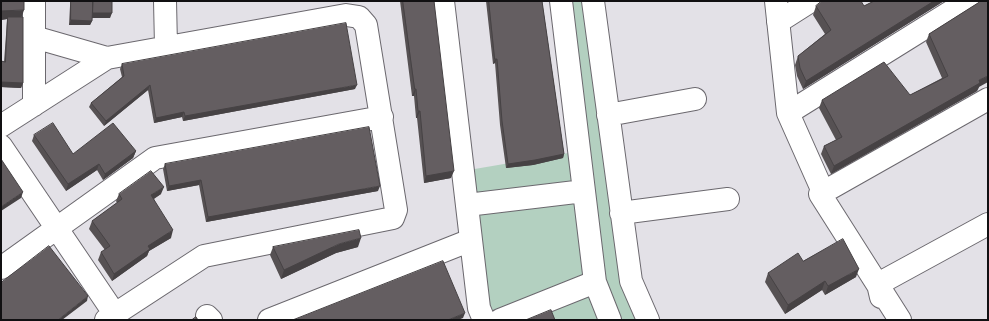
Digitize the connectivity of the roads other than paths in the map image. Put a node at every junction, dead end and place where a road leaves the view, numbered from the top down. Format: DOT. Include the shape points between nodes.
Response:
graph roads {
  1 [pos="34,1"];
  2 [pos="165,1"];
  3 [pos="443,1"];
  4 [pos="562,1"];
  5 [pos="593,1"];
  6 [pos="811,1"];
  7 [pos="968,1"];
  8 [pos="777,11"];
  9 [pos="34,37"];
  10 [pos="166,46"];
  11 [pos="107,58"];
  12 [pos="696,99"];
  13 [pos="988,99"];
  14 [pos="34,105"];
  15 [pos="788,113"];
  16 [pos="608,115"];
  17 [pos="382,117"];
  18 [pos="1,126"];
  19 [pos="1,146"];
  20 [pos="820,186"];
  21 [pos="584,191"];
  22 [pos="728,199"];
  23 [pos="467,205"];
  24 [pos="621,213"];
  25 [pos="988,224"];
  26 [pos="56,227"];
  27 [pos="471,240"];
  28 [pos="1,268"];
  29 [pos="595,282"];
  30 [pos="878,284"];
  31 [pos="110,317"];
  32 [pos="269,320"];
  33 [pos="484,320"];
  34 [pos="500,320"];
  35 [pos="610,320"];
  36 [pos="648,320"];
  37 [pos="887,320"];
  38 [pos="900,320"];
  1 -- 9 [label="street"];
  2 -- 10 [label="street"];
  3 -- 23 [label="street"];
  4 -- 21 [label="street"];
  5 -- 16 [label="street"];
  6 -- 8 [label="street"];
  7 -- 15 [label="street"];
  8 -- 15 [label="street"];
  9 -- 11 [label="street"];
  9 -- 14 [label="street"];
  10 -- 11 [label="street"];
  10 -- 17 [label="street" via="346,15 359,17 366,25"];
  11 -- 14 [label="street"];
  12 -- 16 [label="street"];
  13 -- 30 [label="street" via="820,194"];
  14 -- 18 [label="street"];
  15 -- 20 [label="street"];
  16 -- 24 [label="street"];
  17 -- 26 [label="street" via="161,156"];
  17 -- 31 [label="street" via="396,210 393,218 204,256"];
  19 -- 26 [label="street"];
  21 -- 23 [label="street"];
  21 -- 29 [label="street"];
  22 -- 24 [label="street"];
  23 -- 27 [label="street"];
  24 -- 36 [label="street" via="631,281"];
  25 -- 30 [label="street"];
  26 -- 28 [label="street"];
  26 -- 31 [label="street"];
  27 -- 32 [label="street"];
  27 -- 33 [label="street" via="479,308"];
  29 -- 34 [label="street"];
  29 -- 35 [label="street"];
  30 -- 37 [label="street"];
  30 -- 38 [label="street"];
}
